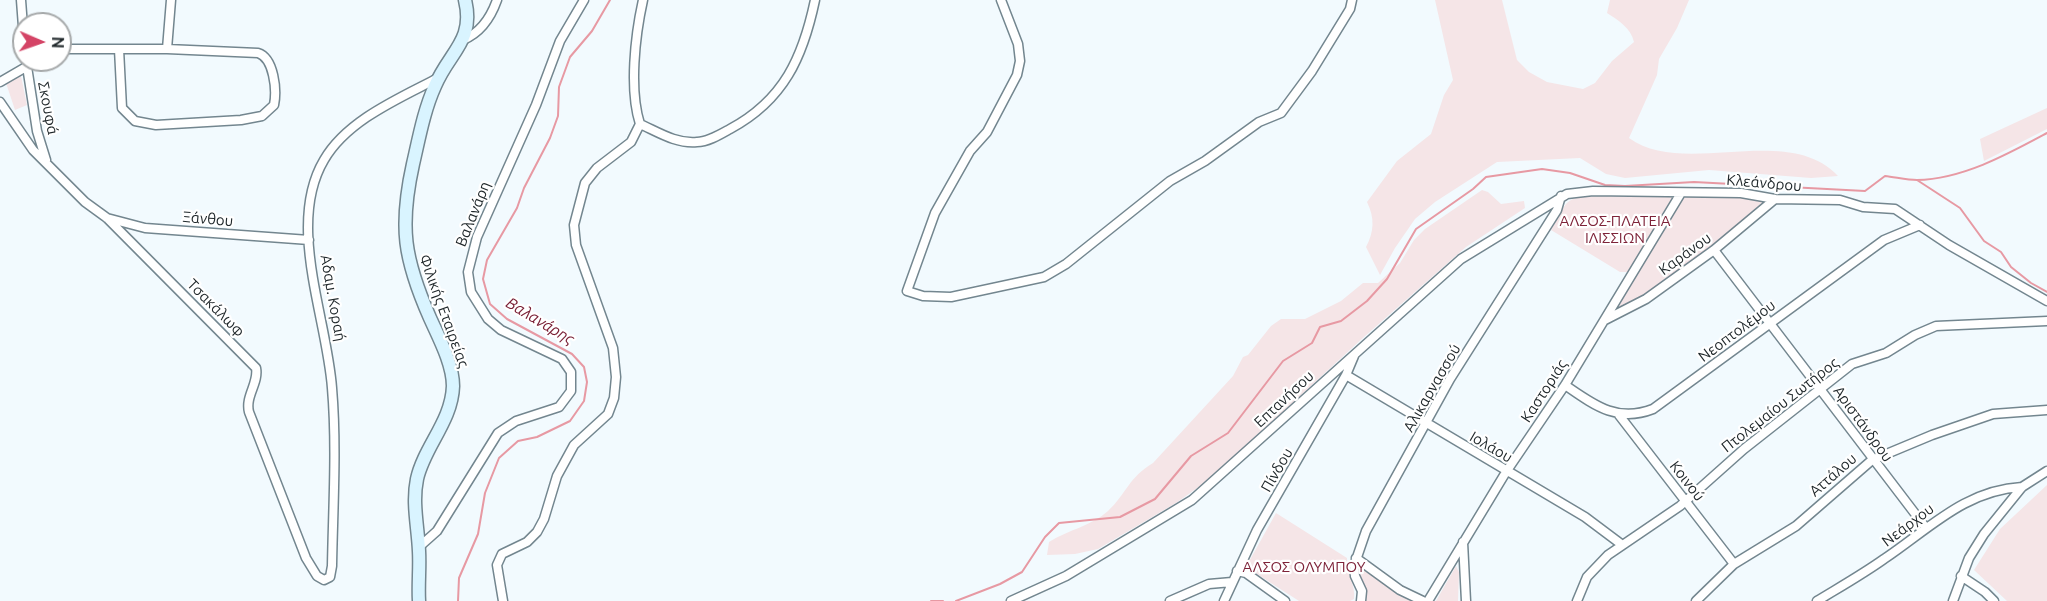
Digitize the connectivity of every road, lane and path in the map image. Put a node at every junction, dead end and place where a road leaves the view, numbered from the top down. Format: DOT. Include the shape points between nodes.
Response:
graph roads {
  1 [pos="171,0"];
  2 [pos="465,0"];
  3 [pos="497,0"];
  4 [pos="584,0"];
  5 [pos="643,0"];
  6 [pos="815,0"];
  7 [pos="1001,0"];
  8 [pos="1352,0"];
  9 [pos="464,40"];
  10 [pos="72,49"];
  11 [pos="119,49"];
  12 [pos="167,49"];
  13 [pos="14,72"];
  14 [pos="27,72"];
  15 [pos="439,78"];
  16 [pos="0,81"];
  17 [pos="0,102"];
  18 [pos="640,124"];
  19 [pos="46,160"];
  20 [pos="1681,193"];
  21 [pos="1561,196"];
  22 [pos="1775,199"];
  23 [pos="107,218"];
  24 [pos="1920,225"];
  25 [pos="309,240"];
  26 [pos="1714,250"];
  27 [pos="2047,301"];
  28 [pos="1604,320"];
  29 [pos="2047,321"];
  30 [pos="1769,322"];
  31 [pos="1355,353"];
  32 [pos="1346,375"];
  33 [pos="1564,385"];
  34 [pos="1821,389"];
  35 [pos="2047,410"];
  36 [pos="1619,415"];
  37 [pos="1427,424"];
  38 [pos="1872,460"];
  39 [pos="2047,471"];
  40 [pos="1506,472"];
  41 [pos="2022,488"];
  42 [pos="1685,500"];
  43 [pos="1926,528"];
  44 [pos="1463,542"];
  45 [pos="1621,544"];
  46 [pos="419,547"];
  47 [pos="1356,558"];
  48 [pos="1734,564"];
  49 [pos="1237,571"];
  50 [pos="1961,576"];
  51 [pos="322,579"];
  52 [pos="1232,582"];
  53 [pos="419,601"];
  54 [pos="503,601"];
  55 [pos="1011,601"];
  56 [pos="1170,601"];
  57 [pos="1224,601"];
  58 [pos="1285,601"];
  59 [pos="1361,601"];
  60 [pos="1423,601"];
  61 [pos="1428,601"];
  62 [pos="1466,601"];
  63 [pos="1577,601"];
  64 [pos="1696,601"];
  65 [pos="1817,601"];
  66 [pos="1953,601"];
  67 [pos="1994,601"];
  1 -- 12 [label="street"];
  2 -- 9 [label="main road, Φιλικής Εταιρείας" via="468,22"];
  3 -- 9 [label="street" via="487,21"];
  4 -- 46 [label="street, Βαλανάρη" via="562,35 468,267 469,287 483,313 501,330 562,359 571,372 571,391 559,407 516,421 498,433 437,531"];
  5 -- 18 [label="street" via="633,97"];
  6 -- 18 [label="street" via="806,39 786,82 769,103 741,123 698,142 666,136"];
  7 -- 8 [label="street" via="1018,44 1017,75 987,132 970,152 935,213 907,291 923,296 951,297 1017,285 1044,277 1066,264 1170,181 1259,122 1281,112 1312,71"];
  9 -- 15 [label="main road, Φιλικής Εταιρείας"];
  10 -- 11 [label="street"];
  11 -- 12 [label="street"];
  11 -- 12 [label="street" via="122,108 143,124 241,120 262,116 274,105 269,63 262,54"];
  13 -- 16 [label="street"];
  14 -- 19 [label="street, Σκουφά"];
  15 -- 25 [label="street, Αδαμ. Κοραή" via="368,118 330,151 312,188"];
  15 -- 46 [label="main road, Φιλικής Εταιρείας" via="416,153 405,218 408,262 453,381 448,408 417,478"];
  17 -- 19 [label="street, Τσακάλωφ" via="30,146"];
  18 -- 54 [label="street" via="631,142 597,168 585,183 574,225 576,245 613,348 614,398 608,414 574,445 537,532 527,542 502,554 497,565"];
  19 -- 23 [label="street, Τσακάλωφ" via="85,202"];
  20 -- 21 [label="street, Κλεάνδρου" via="1585,191"];
  20 -- 22 [label="street, Κλεάνδρου" via="1741,193"];
  20 -- 28 [label="street, Καστοριάς"];
  21 -- 31 [label="street, Επτανήσου" via="1461,260"];
  21 -- 37 [label="street, Αλικαρνασσού" via="1557,210 1450,379"];
  22 -- 24 [label="street, Κλεάνδρου" via="1840,200 1863,207 1892,208"];
  22 -- 26 [label="street, Καράνου"];
  23 -- 25 [label="street, Ξάνθου" via="145,228"];
  23 -- 51 [label="street, Τσακάλωφ" via="256,368 248,399 249,412 306,558"];
  24 -- 27 [label="street, Κλεάνδρου"];
  24 -- 30 [label="street, Νεοπτολέμου" via="1884,240"];
  25 -- 51 [label="street, Αδαμ. Κοραή" via="328,350 334,419 332,566 330,577"];
  26 -- 28 [label="street, Καράνου" via="1631,309"];
  26 -- 30 [label="street, Αριστάνδρου"];
  28 -- 33 [label="street, Καστοριάς"];
  29 -- 34 [label="street, Πτολεμαίου Σωτήρος" via="1936,326 1886,353 1852,364"];
  30 -- 34 [label="street, Αριστάνδρου"];
  30 -- 36 [label="street, Νεοπτολέμου" via="1660,406 1638,414"];
  31 -- 32 [label="street, Πίνδου"];
  31 -- 55 [label="street, Επτανήσου" via="1192,500 1066,576"];
  32 -- 37 [label="street, Ιολάου"];
  32 -- 49 [label="street, Πίνδου"];
  33 -- 36 [label="street" via="1602,410"];
  33 -- 40 [label="street, Καστοριάς"];
  34 -- 38 [label="street, Αριστάνδρου"];
  34 -- 42 [label="street, Πτολεμαίου Σωτήρος"];
  35 -- 38 [label="street, Αττάλου" via="1993,414"];
  36 -- 42 [label="street, Κοινού"];
  37 -- 40 [label="street, Ιολάου"];
  37 -- 47 [label="street, Αλικαρνασσού" via="1370,523"];
  38 -- 43 [label="street, Αριστάνδρου"];
  38 -- 48 [label="street, Αττάλου" via="1796,526"];
  39 -- 41 [label="street"];
  40 -- 44 [label="street, Καστοριάς"];
  40 -- 45 [label="street, Ιολάου"];
  41 -- 43 [label="street, Νεάρχου" via="2002,488 1967,500"];
  41 -- 50 [label="street" via="1984,534"];
  42 -- 45 [label="street, Πτολεμαίου Σωτήρος"];
  42 -- 48 [label="street, Κοινού"];
  43 -- 65 [label="street, Νεάρχου"];
  44 -- 61 [label="street, Καστοριάς"];
  44 -- 62 [label="street"];
  45 -- 63 [label="street, Πτολεμαίου Σωτήρος" via="1590,572"];
  46 -- 53 [label="main road, Φιλικής Εταιρείας"];
  47 -- 59 [label="street" via="1354,570 1362,591"];
  47 -- 60 [label="street" via="1395,587"];
  48 -- 64 [label="street, Αττάλου"];
  49 -- 52 [label="street, Πίνδου"];
  49 -- 58 [label="street" via="1246,573"];
  50 -- 66 [label="street"];
  50 -- 67 [label="street"];
  52 -- 56 [label="street" via="1209,584"];
  52 -- 57 [label="street, Πίνδου"];
}
